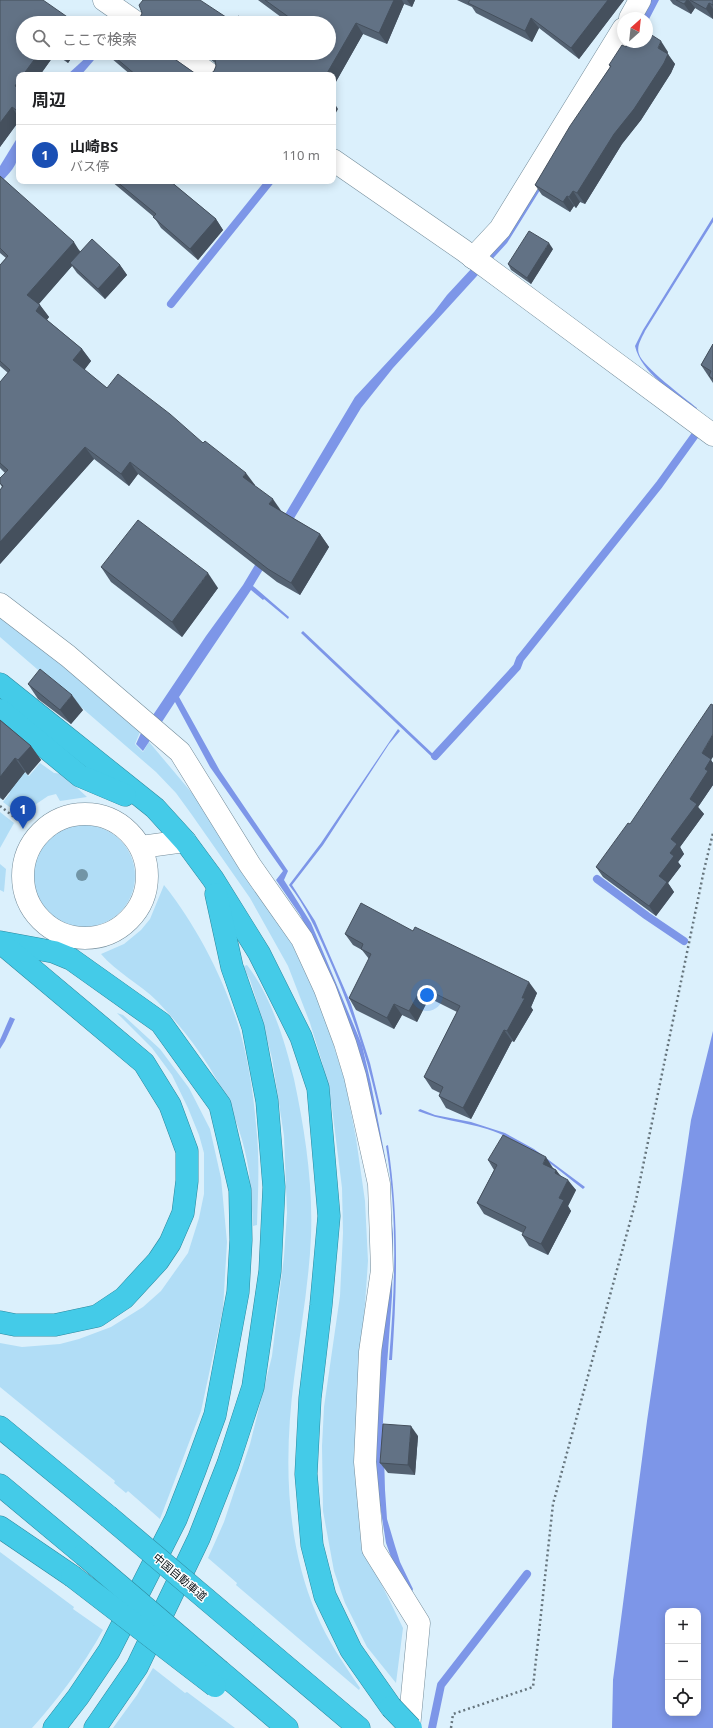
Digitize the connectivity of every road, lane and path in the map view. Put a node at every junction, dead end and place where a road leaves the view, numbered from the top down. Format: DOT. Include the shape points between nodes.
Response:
graph roads {
  1 [pos="104,0"];
  2 [pos="640,0"];
  3 [pos="633,12"];
  4 [pos="127,16"];
  5 [pos="617,40"];
  6 [pos="190,60"];
  7 [pos="207,72"];
  8 [pos="336,162"];
  9 [pos="473,258"];
  10 [pos="713,435"];
  11 [pos="0,604"];
  12 [pos="0,684"];
  13 [pos="0,710"];
  14 [pos="0,806"];
  15 [pos="155,808"];
  16 [pos="18,820"];
  17 [pos="713,833"];
  18 [pos="185,841"];
  19 [pos="141,848"];
  20 [pos="213,879"];
  21 [pos="0,942"];
  22 [pos="58,943"];
  23 [pos="0,1322"];
  24 [pos="0,1427"];
  25 [pos="0,1485"];
  26 [pos="0,1527"];
  27 [pos="217,1679"];
  28 [pos="54,1728"];
  29 [pos="95,1728"];
  30 [pos="269,1728"];
  31 [pos="287,1728"];
  32 [pos="359,1728"];
  33 [pos="410,1728"];
  34 [pos="451,1728"];
  1 -- 4 [label="street"];
  2 -- 3 [label="street"];
  5 -- 9 [label="street" via="500,229"];
  6 -- 7 [label="street"];
  8 -- 9 [label="street"];
  9 -- 10 [label="street"];
  11 -- 33 [label="street" via="68,656 180,752 250,865 302,939 325,989 345,1043 379,1184 382,1270 370,1352 365,1462 373,1549 419,1623"];
  12 -- 15 [label="highway"];
  13 -- 15 [label="highway" via="80,776"];
  14 -- 16 [label="path"];
  15 -- 18 [label="highway"];
  17 -- 34 [label="path" via="636,1200 553,1504 533,1687 453,1714"];
  18 -- 19 [label="street"];
  18 -- 20 [label="highway"];
  19 -- 22 [label="street" via="148,870 147,890 139,909 126,924 109,935 89,939 69,937"];
  19 -- 22 [label="street" via="132,834 115,821 94,814 73,814 53,822 37,836 26,855 22,876 26,897 36,915 51,928"];
  20 -- 29 [label="highway" via="232,967 253,1028 267,1101 274,1187 270,1271 253,1387 225,1472 199,1538 137,1667"];
  20 -- 33 [label="highway, bridge" via="263,960 301,1037 318,1088 329,1216 309,1413 306,1474 312,1545 324,1596 347,1643 391,1706"];
  21 -- 22 [label="highway"];
  21 -- 23 [label="highway" via="144,1063 170,1105 187,1151 187,1181 183,1213 170,1244 124,1298 97,1316 55,1325 15,1325"];
  22 -- 28 [label="highway" via="71,958 161,1023 220,1105 240,1190 241,1240 238,1292 215,1415 195,1470 176,1519 109,1650"];
  24 -- 32 [label="highway, 中国自動車道, bridge"];
  25 -- 27 [label="highway, bridge" via="84,1555"];
  26 -- 27 [label="highway, bridge"];
  27 -- 30 [label="highway"];
  27 -- 31 [label="highway"];
}
